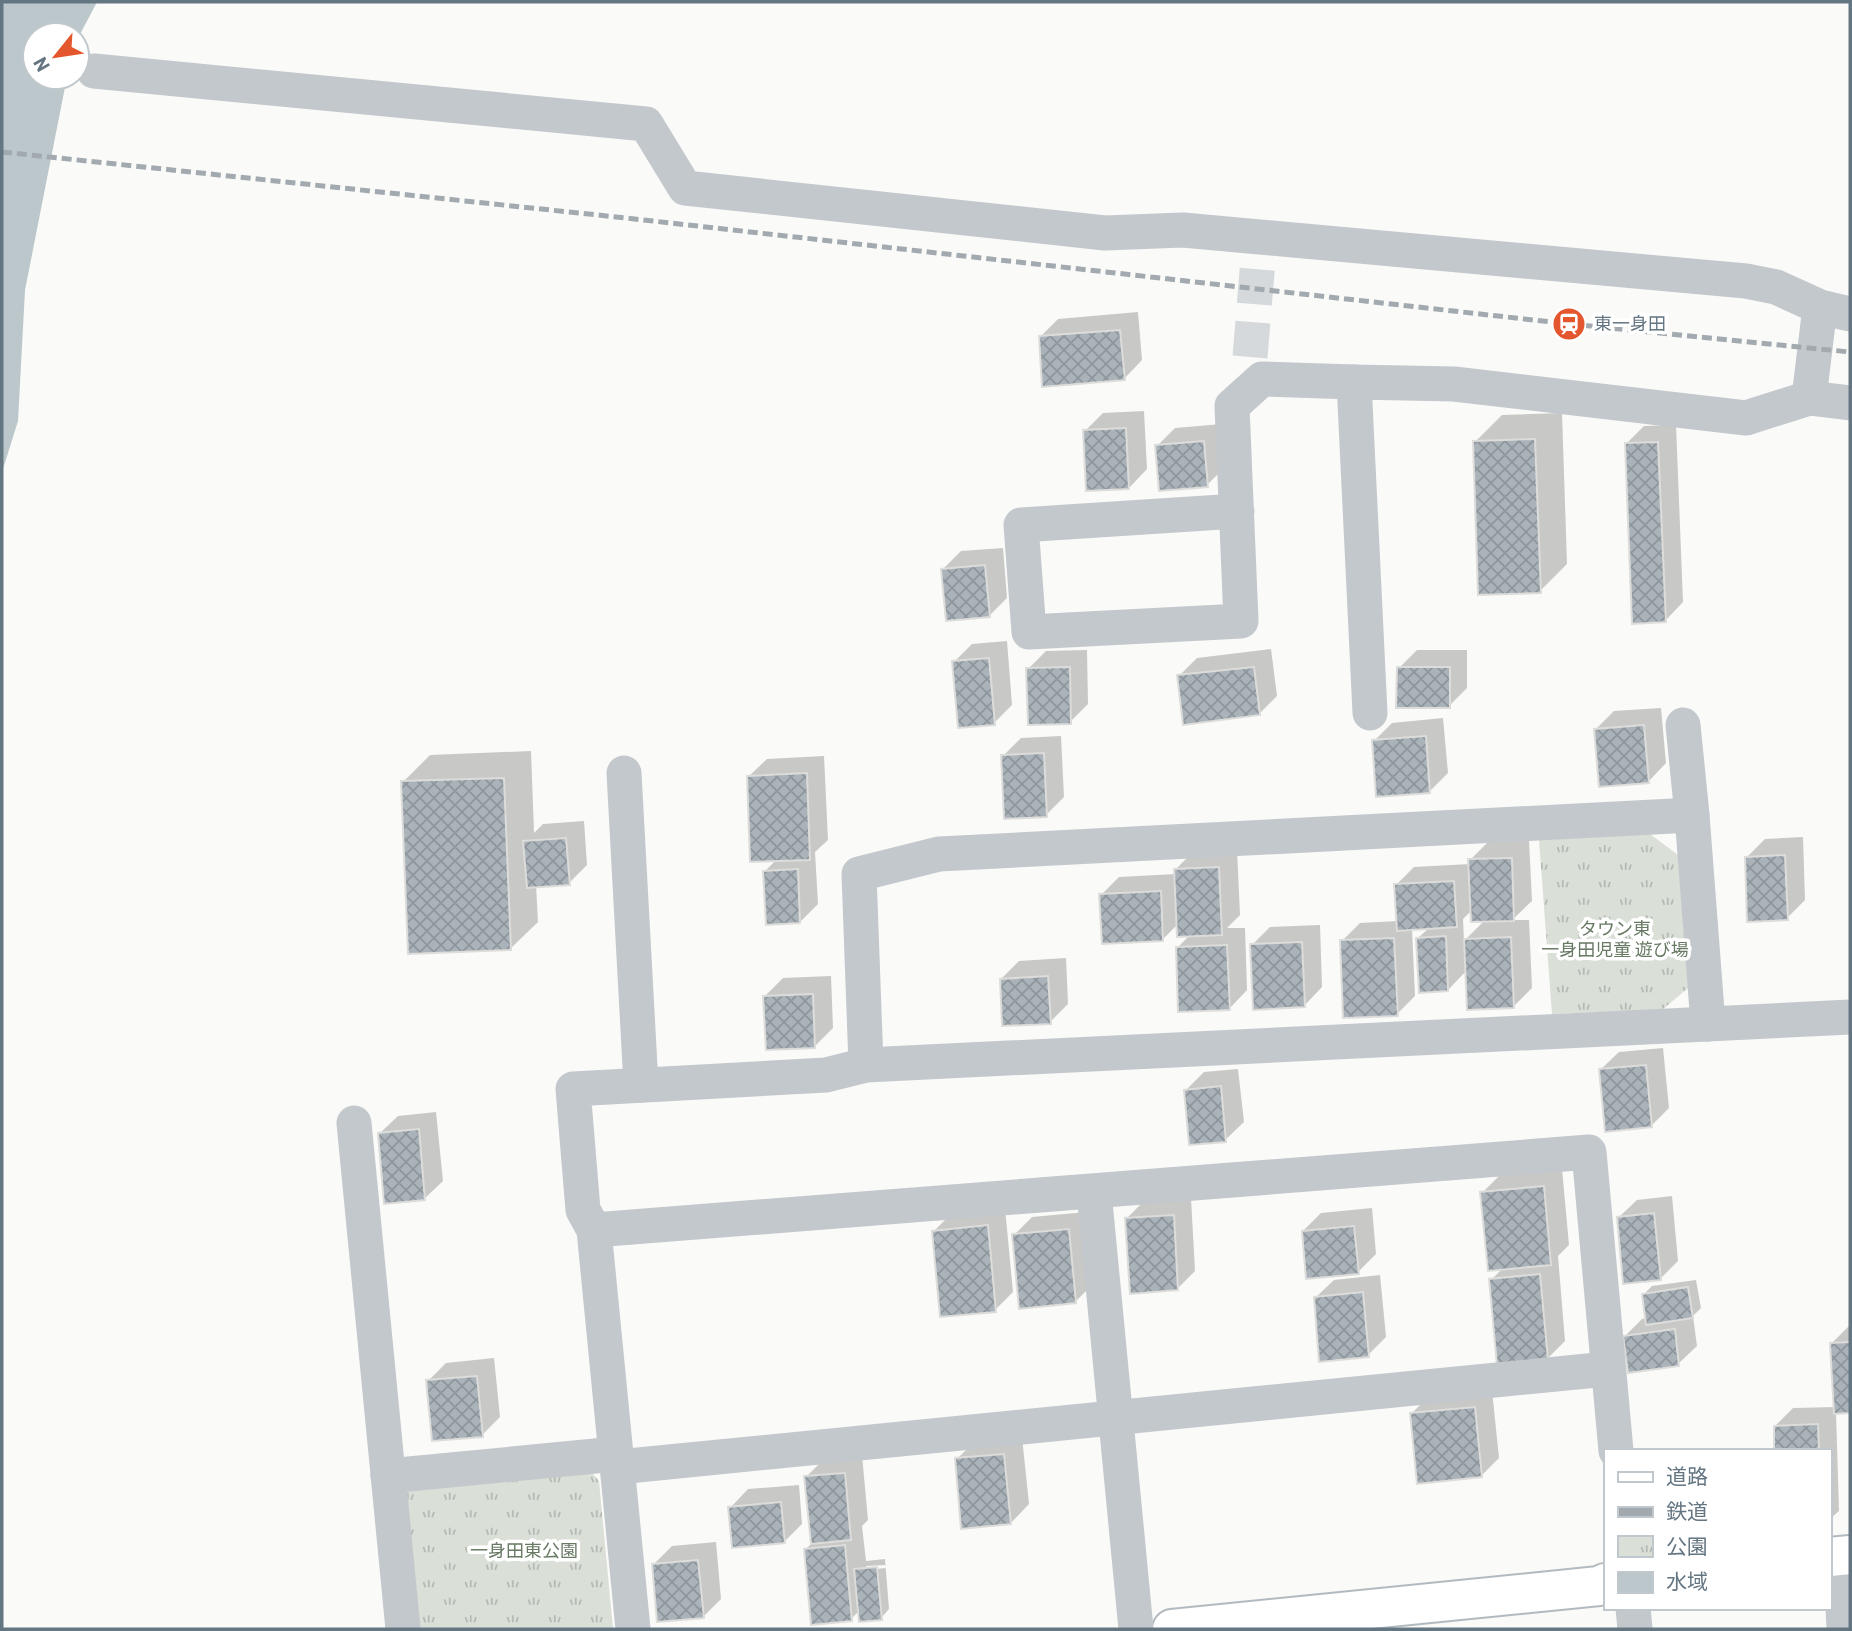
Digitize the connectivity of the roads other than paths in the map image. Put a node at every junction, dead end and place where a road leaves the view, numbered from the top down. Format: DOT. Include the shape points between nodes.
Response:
graph roads {
  1 [pos="94,71"];
  2 [pos="1835,310"];
  3 [pos="1354,382"];
  4 [pos="1809,398"];
  5 [pos="1850,403"];
  6 [pos="1237,512"];
  7 [pos="1370,713"];
  8 [pos="1683,725"];
  9 [pos="624,773"];
  10 [pos="1692,815"];
  11 [pos="1850,1017"];
  12 [pos="1708,1024"];
  13 [pos="866,1065"];
  14 [pos="641,1085"];
  15 [pos="354,1123"];
  16 [pos="1094,1192"];
  17 [pos="594,1230"];
  18 [pos="1608,1369"];
  19 [pos="1116,1418"];
  20 [pos="1616,1449"];
  21 [pos="617,1460"];
  22 [pos="388,1476"];
  23 [pos="1840,1556"];
  24 [pos="1604,1584"];
  25 [pos="1633,1610"];
  26 [pos="402,1629"];
  27 [pos="633,1629"];
  28 [pos="1136,1629"];
  29 [pos="1172,1629"];
  30 [pos="1635,1629"];
  31 [pos="1844,1629"];
  1 -- 2 [label="street" via="646,124 685,188 1105,233 1183,229 1746,281 1776,287"];
  2 -- 4 [label="street"];
  3 -- 4 [label="street" via="1454,384 1746,418"];
  3 -- 6 [label="street" via="1256,368 1232,406"];
  3 -- 7 [label="street"];
  4 -- 5 [label="street"];
  6 -- 6 [label="street" via="1241,621 1029,632 1021,525"];
  8 -- 10 [label="street"];
  9 -- 14 [label="street"];
  10 -- 12 [label="street"];
  10 -- 13 [label="street" via="939,854 859,874"];
  11 -- 12 [label="street"];
  12 -- 13 [label="street"];
  13 -- 14 [label="street" via="826,1075"];
  14 -- 17 [label="street" via="573,1089 583,1210"];
  15 -- 22 [label="street"];
  16 -- 17 [label="street"];
  16 -- 18 [label="street" via="1588,1152"];
  16 -- 19 [label="street"];
  17 -- 21 [label="street"];
  18 -- 19 [label="street"];
  18 -- 20 [label="street"];
  19 -- 21 [label="street"];
  19 -- 28 [label="street"];
  21 -- 22 [label="street"];
  21 -- 27 [label="street"];
  22 -- 26 [label="street"];
  23 -- 31 [label="street"];
  24 -- 29 [label="street"];
  25 -- 30 [label="street"];
}
